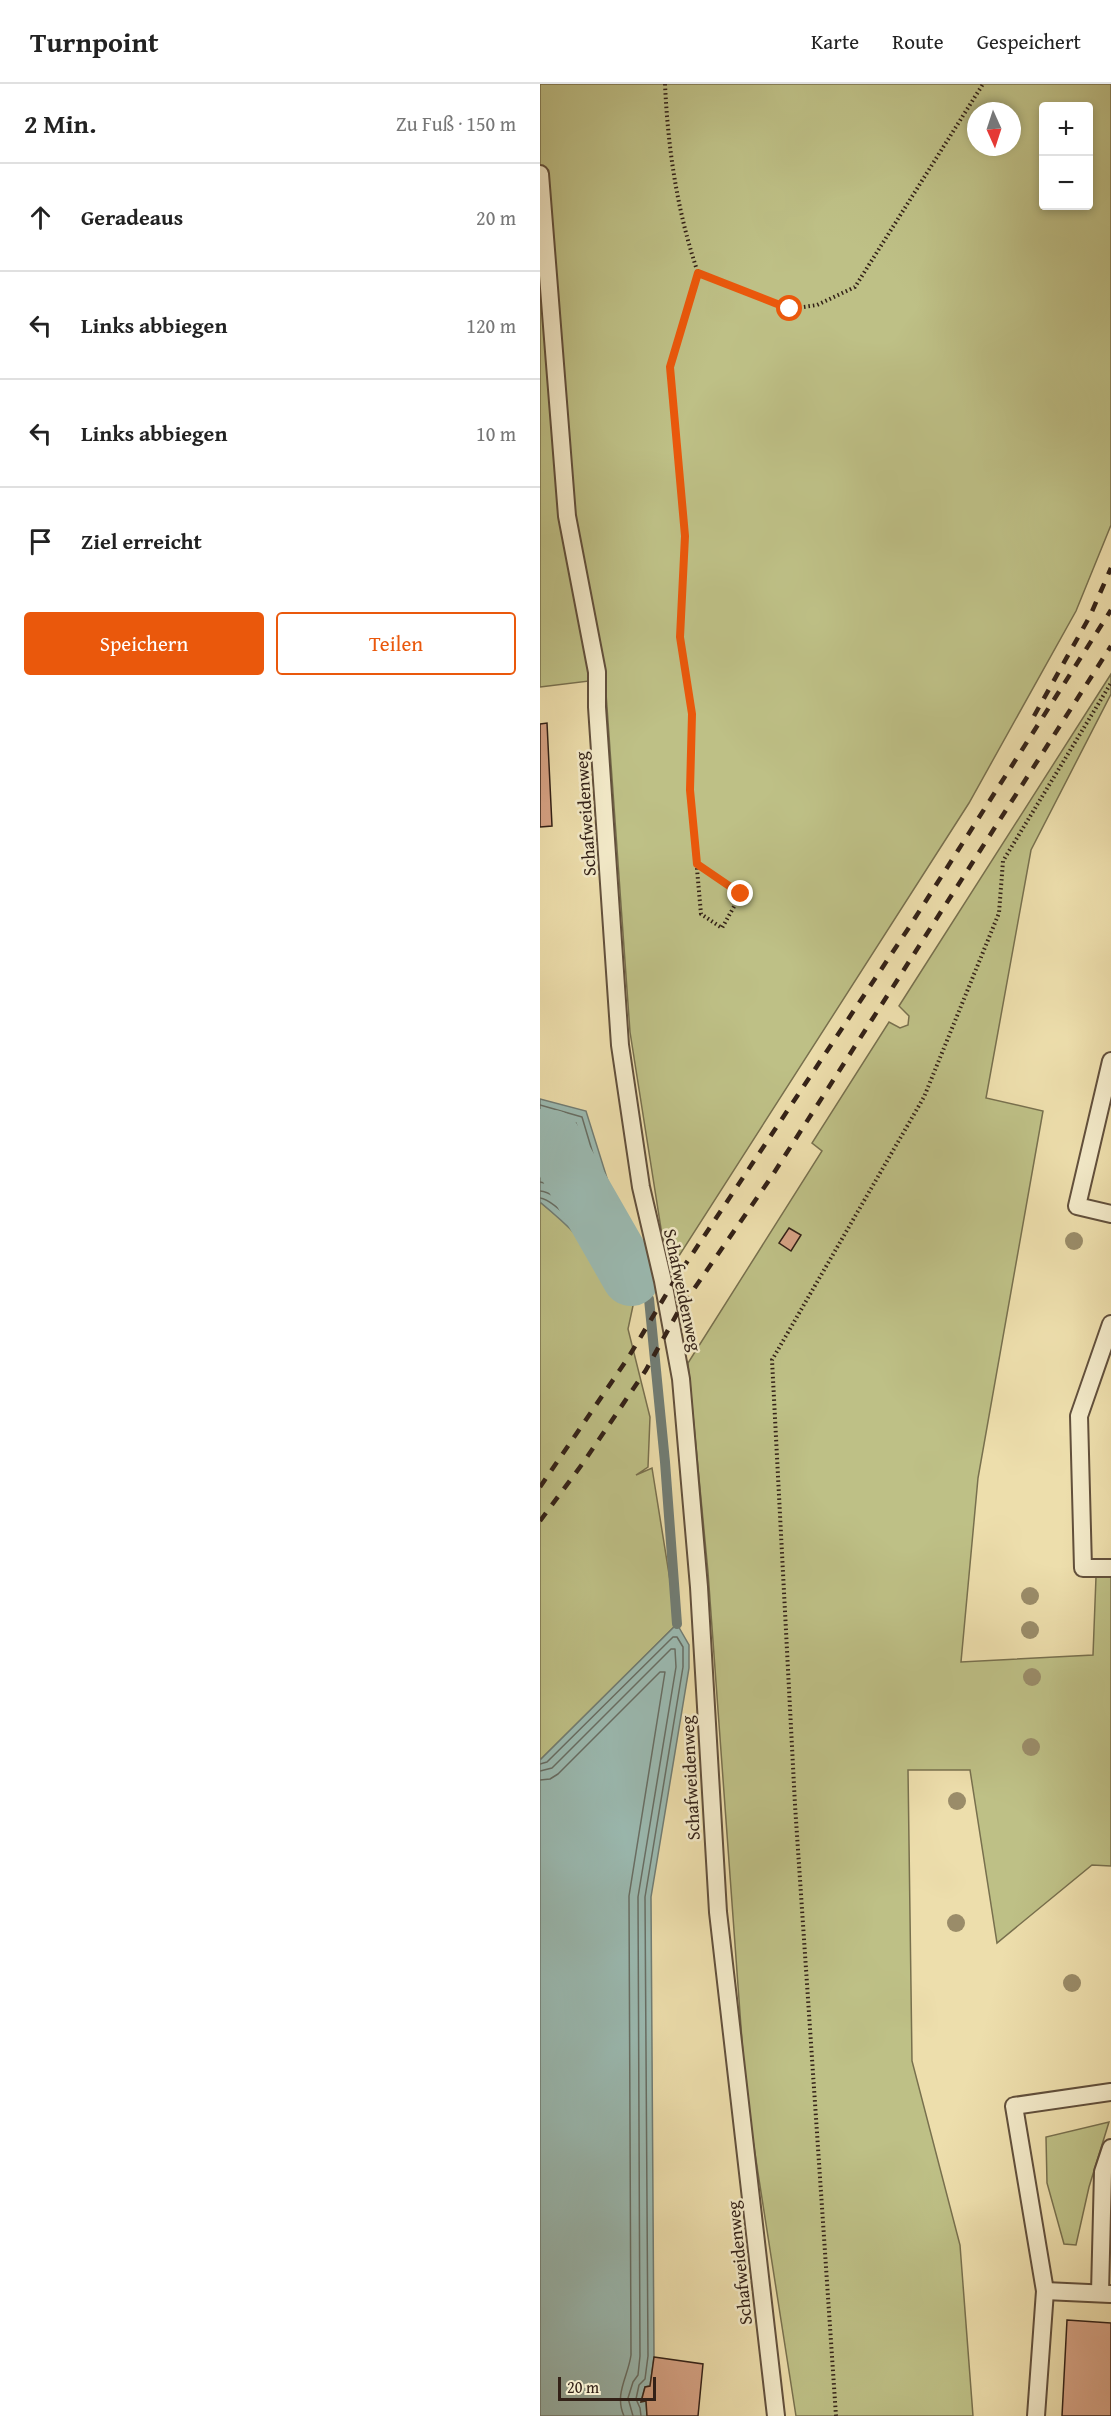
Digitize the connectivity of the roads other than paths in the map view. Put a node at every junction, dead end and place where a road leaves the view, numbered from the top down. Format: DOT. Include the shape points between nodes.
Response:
graph roads {
  1 [pos="540,174"];
  2 [pos="1111,1061"];
  3 [pos="1111,1214"];
  4 [pos="1111,1324"];
  5 [pos="1111,1569"];
  6 [pos="1111,2092"];
  7 [pos="1111,2148"];
  8 [pos="1045,2291"];
  9 [pos="1105,2294"];
  10 [pos="776,2416"];
  11 [pos="1036,2416"];
  1 -- 10 [label="lane, Schafweidenweg" via="567,516 597,672 620,1045 641,1187 681,1379 699,1587 718,1912"];
  2 -- 3 [label="lane" via="1077,1206"];
  4 -- 5 [label="lane" via="1079,1416 1083,1568"];
  6 -- 8 [label="lane" via="1014,2106"];
  7 -- 9 [label="lane" via="1103,2172"];
  8 -- 9 [label="lane"];
  8 -- 11 [label="lane"];
}
